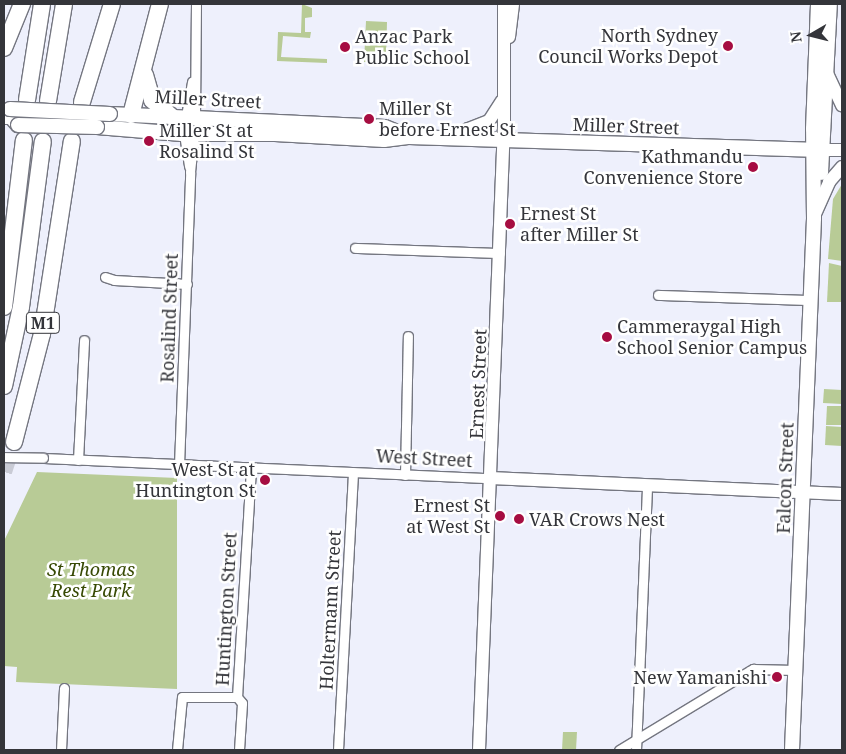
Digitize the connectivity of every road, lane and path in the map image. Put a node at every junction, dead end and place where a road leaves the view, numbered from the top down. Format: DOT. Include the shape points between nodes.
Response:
graph roads {
  1 [pos="22,4"];
  2 [pos="42,4"];
  3 [pos="64,4"];
  4 [pos="112,4"];
  5 [pos="160,4"];
  6 [pos="196,4"];
  7 [pos="504,4"];
  8 [pos="513,4"];
  9 [pos="818,4"];
  10 [pos="830,4"];
  11 [pos="5,43"];
  12 [pos="505,48"];
  13 [pos="144,68"];
  14 [pos="826,71"];
  15 [pos="504,94"];
  16 [pos="27,100"];
  17 [pos="48,101"];
  18 [pos="82,102"];
  19 [pos="842,105"];
  20 [pos="131,115"];
  21 [pos="10,121"];
  22 [pos="109,123"];
  23 [pos="187,123"];
  24 [pos="408,136"];
  25 [pos="454,139"];
  26 [pos="43,140"];
  27 [pos="503,140"];
  28 [pos="72,141"];
  29 [pos="818,150"];
  30 [pos="842,150"];
  31 [pos="842,167"];
  32 [pos="814,212"];
  33 [pos="355,248"];
  34 [pos="500,253"];
  35 [pos="104,277"];
  36 [pos="187,284"];
  37 [pos="658,295"];
  38 [pos="810,300"];
  39 [pos="4,307"];
  40 [pos="408,336"];
  41 [pos="84,340"];
  42 [pos="4,386"];
  43 [pos="14,442"];
  44 [pos="4,457"];
  45 [pos="78,460"];
  46 [pos="179,464"];
  47 [pos="251,468"];
  48 [pos="353,472"];
  49 [pos="406,475"];
  50 [pos="491,478"];
  51 [pos="647,486"];
  52 [pos="803,492"];
  53 [pos="842,494"];
  54 [pos="795,670"];
  55 [pos="64,688"];
  56 [pos="238,697"];
  57 [pos="636,740"];
  58 [pos="62,750"];
  59 [pos="177,750"];
  60 [pos="240,750"];
  61 [pos="338,750"];
  62 [pos="479,750"];
  63 [pos="619,750"];
  64 [pos="636,750"];
  65 [pos="792,750"];
  1 -- 11 [label="highway"];
  2 -- 16 [label="highway"];
  3 -- 17 [label="highway"];
  4 -- 18 [label="highway"];
  5 -- 13 [label="highway"];
  6 -- 23 [label="street, Rosalind Street" via="193,80"];
  7 -- 12 [label="street, Ernest Street"];
  8 -- 12 [label="street, Ernest Street"];
  9 -- 29 [label="main road, Falcon Street"];
  10 -- 14 [label="main road, Falcon Street"];
  12 -- 15 [label="street, Ernest Street"];
  13 -- 20 [label="highway"];
  13 -- 23 [label="highway" via="150,97"];
  14 -- 19 [label="street"];
  14 -- 29 [label="main road, Falcon Street"];
  15 -- 25 [label="street" via="499,110 489,121"];
  15 -- 27 [label="street, Ernest Street"];
  20 -- 22 [label="main road, Miller Street"];
  20 -- 23 [label="main road, Miller Street"];
  21 -- 22 [label="main road, Miller Street, bridge"];
  21 -- 39 [label="highway"];
  22 -- 23 [label="main road, Miller Street" via="153,131"];
  23 -- 24 [label="main road, Miller Street" via="385,127"];
  23 -- 24 [label="main road, Miller Street" via="226,134 384,140"];
  23 -- 36 [label="street, Rosalind Street" via="190,172"];
  24 -- 25 [label="main road, Miller Street"];
  25 -- 27 [label="main road, Miller Street"];
  26 -- 42 [label="highway, M1" via="21,307"];
  27 -- 29 [label="main road, Miller Street"];
  27 -- 34 [label="street, Ernest Street"];
  28 -- 43 [label="highway, M1" via="42,334"];
  29 -- 30 [label="street, Miller Street"];
  29 -- 32 [label="main road, Falcon Street"];
  31 -- 32 [label="street"];
  32 -- 38 [label="main road, Falcon Street"];
  33 -- 34 [label="street"];
  34 -- 50 [label="street, Ernest Street"];
  35 -- 36 [label="street"];
  36 -- 46 [label="street, Rosalind Street"];
  37 -- 38 [label="street"];
  38 -- 52 [label="main road, Falcon Street"];
  40 -- 49 [label="street"];
  41 -- 45 [label="street"];
  44 -- 45 [label="street, West Street, bridge"];
  45 -- 46 [label="street, West Street"];
  46 -- 47 [label="street, West Street"];
  47 -- 48 [label="street, West Street"];
  47 -- 56 [label="street, Huntington Street"];
  48 -- 49 [label="street, West Street"];
  48 -- 61 [label="street, Holtermann Street"];
  49 -- 50 [label="street, West Street"];
  50 -- 51 [label="street, West Street"];
  50 -- 62 [label="street, Ernest Street"];
  51 -- 52 [label="street, West Street"];
  51 -- 57 [label="street"];
  52 -- 53 [label="street, West Street"];
  52 -- 54 [label="main road, Falcon Street"];
  54 -- 57 [label="street" via="753,668"];
  54 -- 65 [label="main road, Falcon Street"];
  55 -- 58 [label="street"];
  56 -- 59 [label="street" via="182,697"];
  56 -- 60 [label="street, Huntington Street" via="242,703"];
  57 -- 63 [label="street"];
  57 -- 64 [label="street"];
}
